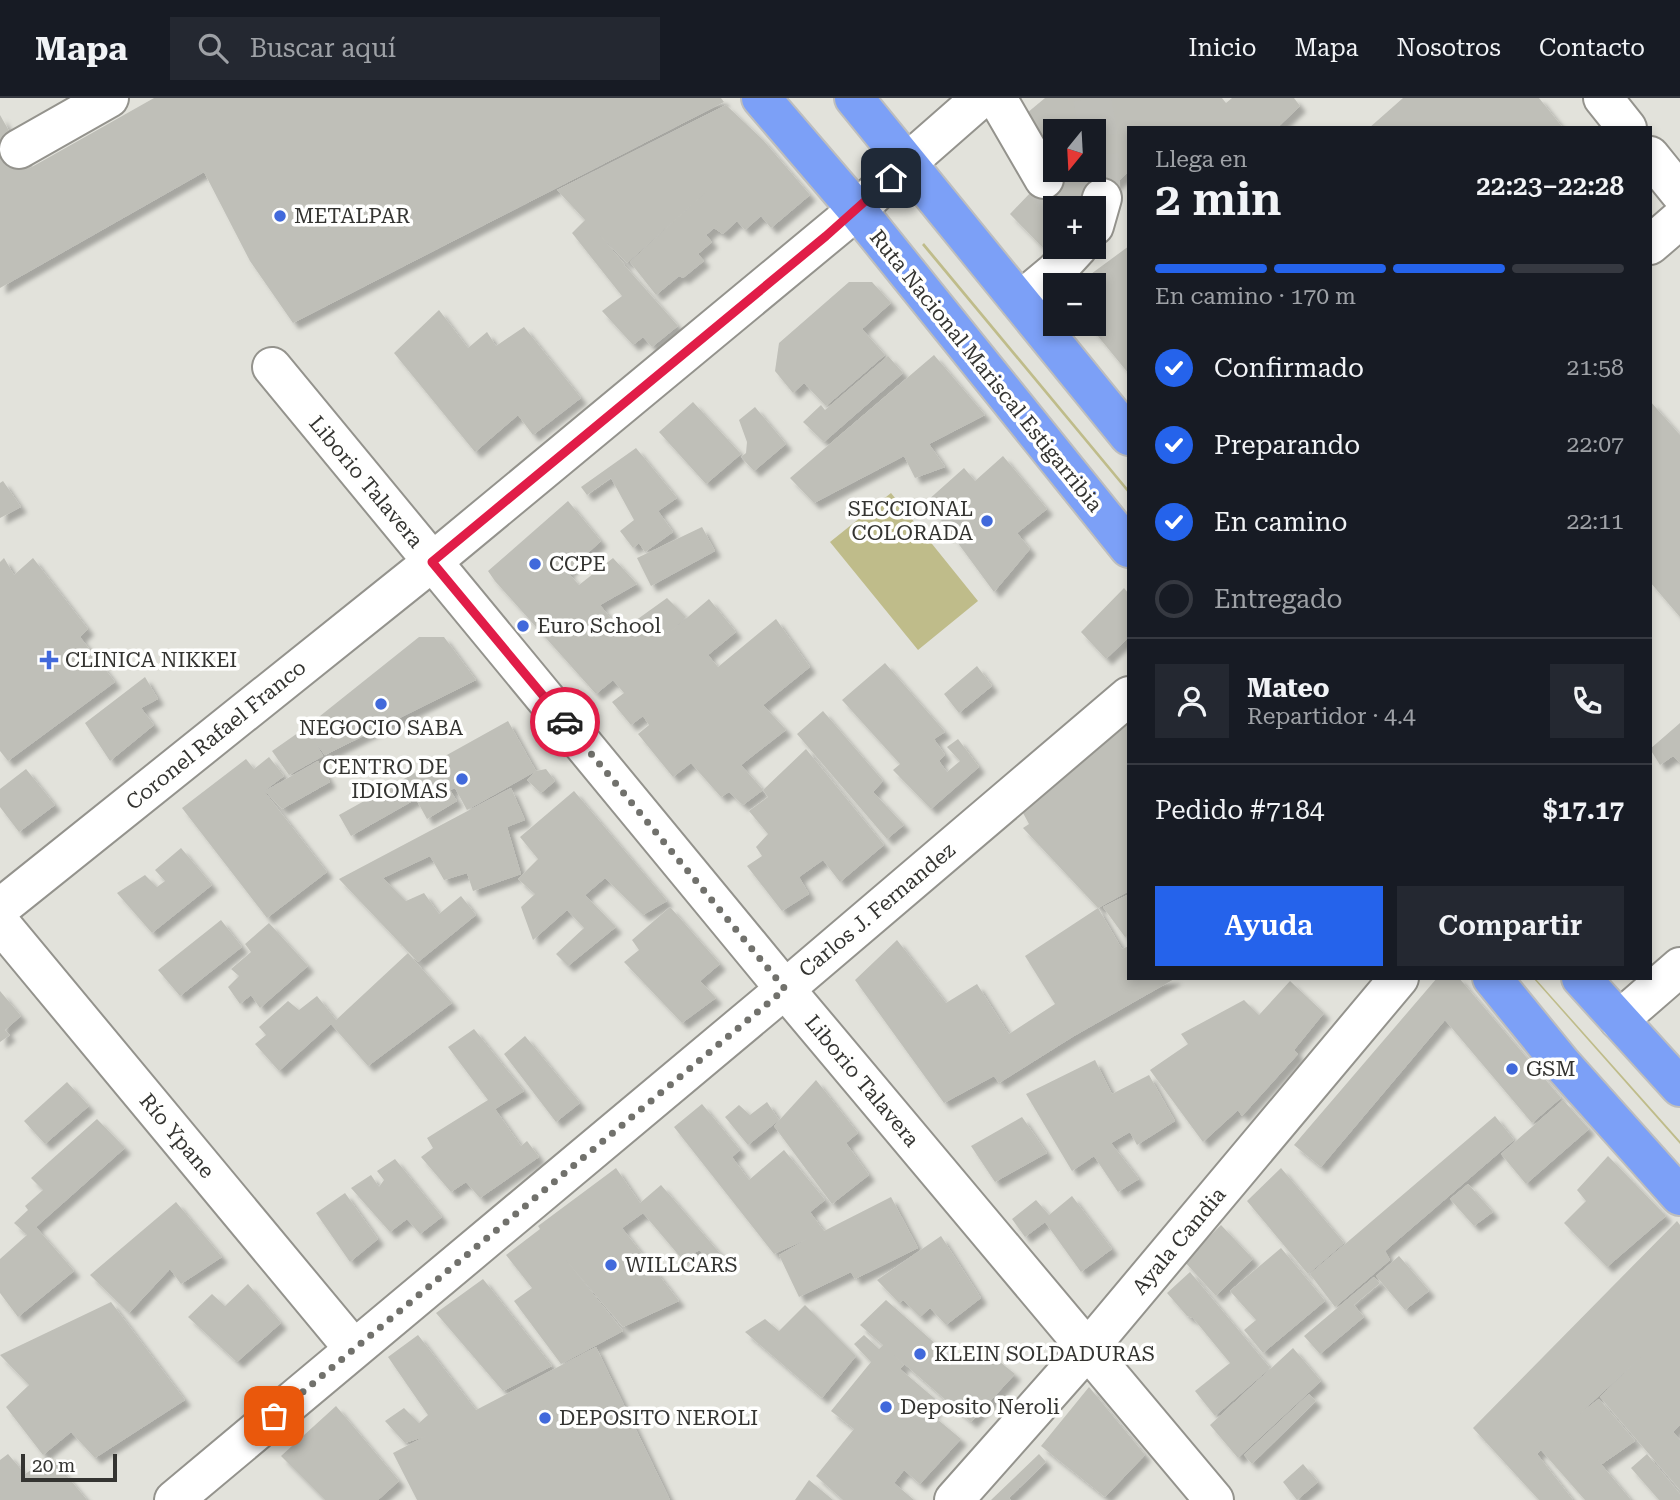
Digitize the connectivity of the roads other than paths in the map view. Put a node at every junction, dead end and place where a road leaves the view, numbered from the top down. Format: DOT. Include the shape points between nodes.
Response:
graph roads {
  1 [pos="109,98"];
  2 [pos="761,98"];
  3 [pos="854,98"];
  4 [pos="981,98"];
  5 [pos="998,98"];
  6 [pos="1603,98"];
  7 [pos="1625,126"];
  8 [pos="19,149"];
  9 [pos="1652,158"];
  10 [pos="908,162"];
  11 [pos="1043,177"];
  12 [pos="1680,193"];
  13 [pos="857,210"];
  14 [pos="1680,219"];
  15 [pos="1652,243"];
  16 [pos="1065,259"];
  17 [pos="1020,300"];
  18 [pos="272,367"];
  19 [pos="1127,434"];
  20 [pos="1127,546"];
  21 [pos="432,562"];
  22 [pos="1127,698"];
  23 [pos="0,908"];
  24 [pos="0,923"];
  25 [pos="1680,967"];
  26 [pos="1397,980"];
  27 [pos="1494,980"];
  28 [pos="1583,980"];
  29 [pos="785,989"];
  30 [pos="1619,1020"];
  31 [pos="1680,1087"];
  32 [pos="1680,1196"];
  33 [pos="354,1349"];
  34 [pos="1087,1350"];
  35 [pos="174,1500"];
  36 [pos="954,1500"];
  37 [pos="1214,1500"];
  1 -- 8 [label="street"];
  2 -- 13 [label="highway, Ruta Nacional Mariscal Estigarribia"];
  3 -- 10 [label="highway"];
  4 -- 10 [label="street, Coronel Rafael Franco"];
  5 -- 11 [label="street"];
  6 -- 7 [label="street"];
  9 -- 12 [label="street"];
  10 -- 13 [label="street, Coronel Rafael Franco"];
  10 -- 17 [label="highway"];
  13 -- 20 [label="highway, Ruta Nacional Mariscal Estigarribia"];
  13 -- 21 [label="street, Coronel Rafael Franco"];
  14 -- 15 [label="street"];
  16 -- 17 [label="street"];
  17 -- 19 [label="highway"];
  18 -- 21 [label="street, Liborio Talavera"];
  21 -- 23 [label="street, Coronel Rafael Franco"];
  21 -- 29 [label="street, Liborio Talavera"];
  22 -- 29 [label="street, Carlos J. Fernandez"];
  24 -- 33 [label="street, Río Ypane"];
  25 -- 30 [label="street"];
  26 -- 34 [label="street, Ayala Candia"];
  27 -- 32 [label="highway"];
  28 -- 30 [label="highway"];
  29 -- 33 [label="street, Carlos J. Fernandez"];
  29 -- 34 [label="street, Liborio Talavera"];
  30 -- 31 [label="highway"];
  33 -- 35 [label="street, Carlos J. Fernandez"];
  34 -- 36 [label="street, Ayala Candia"];
  34 -- 37 [label="street, Liborio Talavera"];
}
